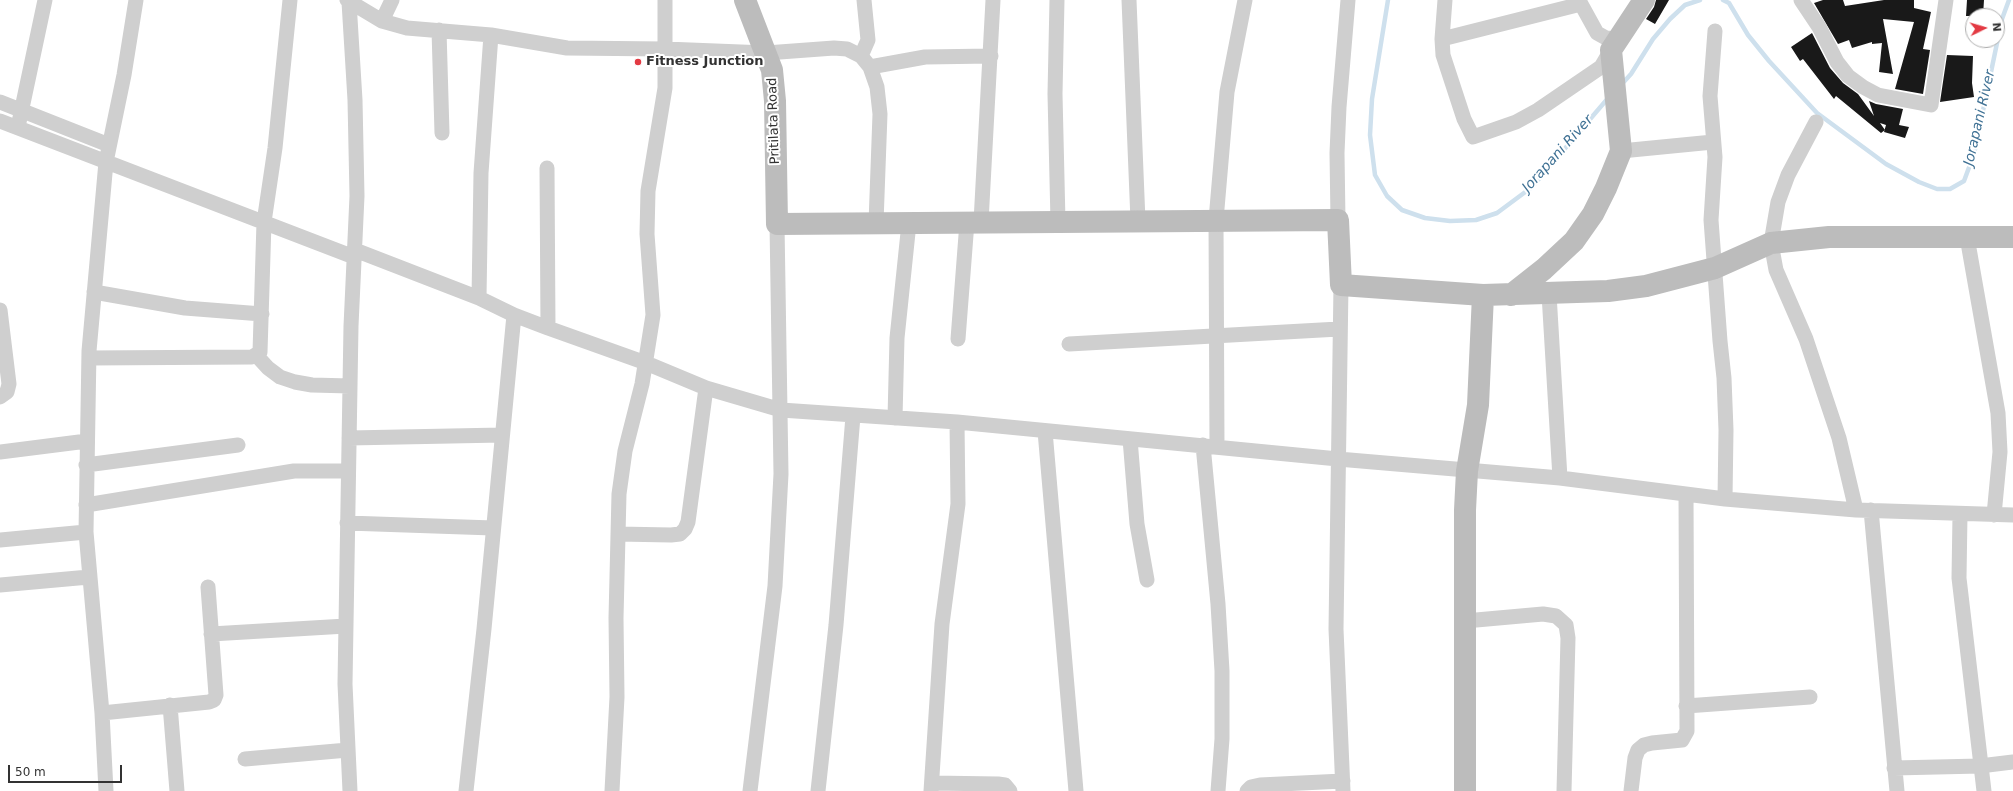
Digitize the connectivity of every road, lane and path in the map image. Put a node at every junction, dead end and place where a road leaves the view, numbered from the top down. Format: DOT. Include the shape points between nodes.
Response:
graph roads {
  1 [pos="46,0"];
  2 [pos="136,0"];
  3 [pos="290,0"];
  4 [pos="665,0"];
  5 [pos="745,0"];
  6 [pos="864,0"];
  7 [pos="993,0"];
  8 [pos="1057,0"];
  9 [pos="1129,0"];
  10 [pos="1245,0"];
  11 [pos="1348,0"];
  12 [pos="1445,0"];
  13 [pos="1644,0"];
  14 [pos="1801,0"];
  15 [pos="1946,0"];
  16 [pos="348,1"];
  17 [pos="387,11"];
  18 [pos="439,30"];
  19 [pos="1715,31"];
  20 [pos="491,35"];
  21 [pos="1442,39"];
  22 [pos="1614,45"];
  23 [pos="665,49"];
  24 [pos="766,53"];
  25 [pos="991,56"];
  26 [pos="866,61"];
  27 [pos="0,102"];
  28 [pos="21,111"];
  29 [pos="0,121"];
  30 [pos="1816,122"];
  31 [pos="18,128"];
  32 [pos="442,133"];
  33 [pos="1713,142"];
  34 [pos="1621,143"];
  35 [pos="109,145"];
  36 [pos="106,162"];
  37 [pos="547,168"];
  38 [pos="1216,220"];
  39 [pos="1338,220"];
  40 [pos="1138,221"];
  41 [pos="264,222"];
  42 [pos="974,222"];
  43 [pos="1058,222"];
  44 [pos="876,223"];
  45 [pos="910,223"];
  46 [pos="777,224"];
  47 [pos="2012,235"];
  48 [pos="1967,237"];
  49 [pos="1771,243"];
  50 [pos="354,253"];
  51 [pos="1715,268"];
  52 [pos="1340,285"];
  53 [pos="94,292"];
  54 [pos="1511,294"];
  55 [pos="1549,294"];
  56 [pos="1483,295"];
  57 [pos="479,298"];
  58 [pos="0,310"];
  59 [pos="262,314"];
  60 [pos="514,315"];
  61 [pos="548,328"];
  62 [pos="1339,329"];
  63 [pos="1218,335"];
  64 [pos="958,339"];
  65 [pos="1069,344"];
  66 [pos="257,356"];
  67 [pos="89,358"];
  68 [pos="646,363"];
  69 [pos="350,386"];
  70 [pos="706,388"];
  71 [pos="0,397"];
  72 [pos="781,410"];
  73 [pos="853,416"];
  74 [pos="895,418"];
  75 [pos="957,422"];
  76 [pos="1045,431"];
  77 [pos="502,435"];
  78 [pos="349,438"];
  79 [pos="1130,439"];
  80 [pos="87,441"];
  81 [pos="238,445"];
  82 [pos="1210,446"];
  83 [pos="0,452"];
  84 [pos="1338,459"];
  85 [pos="86,465"];
  86 [pos="348,471"];
  87 [pos="1467,471"];
  88 [pos="1560,478"];
  89 [pos="1686,494"];
  90 [pos="1725,499"];
  91 [pos="86,505"];
  92 [pos="1856,510"];
  93 [pos="1871,510"];
  94 [pos="1960,515"];
  95 [pos="1994,515"];
  96 [pos="2013,515"];
  97 [pos="347,523"];
  98 [pos="493,528"];
  99 [pos="86,532"];
  100 [pos="618,534"];
  101 [pos="0,540"];
  102 [pos="89,577"];
  103 [pos="1146,580"];
  104 [pos="0,585"];
  105 [pos="208,587"];
  106 [pos="1465,621"];
  107 [pos="346,626"];
  108 [pos="211,634"];
  109 [pos="1810,697"];
  110 [pos="170,706"];
  111 [pos="1686,706"];
  112 [pos="102,713"];
  113 [pos="348,750"];
  114 [pos="245,758"];
  115 [pos="2013,762"];
  116 [pos="1980,766"];
  117 [pos="1894,768"];
  118 [pos="1343,786"];
  119 [pos="932,787"];
  120 [pos="106,791"];
  121 [pos="177,791"];
  122 [pos="350,791"];
  123 [pos="466,791"];
  124 [pos="612,791"];
  125 [pos="750,791"];
  126 [pos="818,791"];
  127 [pos="1010,791"];
  128 [pos="1076,791"];
  129 [pos="1218,791"];
  130 [pos="1247,791"];
  131 [pos="1465,791"];
  132 [pos="1564,791"];
  133 [pos="1631,791"];
  134 [pos="1897,791"];
  135 [pos="1984,791"];
  1 -- 28 [label="street"];
  2 -- 35 [label="street"];
  3 -- 41 [label="street" via="275,148"];
  4 -- 23 [label="street"];
  5 -- 24 [label="street, Pritilata Road"];
  6 -- 26 [label="street" via="868,40"];
  7 -- 25 [label="street"];
  8 -- 43 [label="street" via="1055,94"];
  9 -- 40 [label="street"];
  10 -- 38 [label="street" via="1227,92"];
  11 -- 39 [label="street" via="1339,107"];
  12 -- 21 [label="street"];
  13 -- 22 [label="street"];
  14 -- 15 [label="street" via="1848,76 1878,95 1931,105"];
  16 -- 17 [label="street"];
  16 -- 50 [label="street" via="358,196"];
  17 -- 18 [label="street" via="407,28"];
  18 -- 20 [label="street"];
  18 -- 32 [label="street"];
  19 -- 33 [label="street" via="1710,96"];
  20 -- 23 [label="street" via="566,48"];
  20 -- 57 [label="street" via="482,173"];
  21 -- 22 [label="street" via="1581,4 1596,33"];
  21 -- 22 [label="street" via="1443,55 1450,79 1473,137 1516,122 1538,110 1601,67"];
  22 -- 34 [label="street"];
  23 -- 24 [label="street"];
  23 -- 68 [label="street" via="665,88 648,191 647,234 653,315"];
  24 -- 26 [label="street" via="847,49"];
  24 -- 46 [label="street, Pritilata Road" via="774,87"];
  25 -- 26 [label="street"];
  25 -- 42 [label="street"];
  26 -- 44 [label="street" via="877,87 880,114"];
  27 -- 28 [label="street"];
  28 -- 31 [label="street"];
  28 -- 35 [label="street"];
  29 -- 31 [label="street"];
  30 -- 49 [label="street" via="1788,174 1778,202"];
  31 -- 36 [label="street"];
  33 -- 34 [label="street"];
  33 -- 51 [label="street" via="1711,220"];
  34 -- 54 [label="street" via="1593,214 1574,241 1544,269"];
  35 -- 36 [label="street"];
  36 -- 41 [label="street"];
  36 -- 53 [label="street"];
  37 -- 61 [label="street"];
  38 -- 39 [label="street"];
  38 -- 40 [label="street"];
  38 -- 63 [label="street"];
  39 -- 52 [label="street"];
  40 -- 43 [label="street"];
  41 -- 50 [label="street"];
  41 -- 59 [label="street"];
  42 -- 43 [label="street"];
  42 -- 45 [label="street"];
  42 -- 64 [label="street"];
  44 -- 45 [label="street"];
  44 -- 46 [label="street"];
  45 -- 74 [label="street" via="897,338"];
  46 -- 72 [label="street"];
  47 -- 48 [label="street"];
  48 -- 49 [label="street" via="1829,237"];
  48 -- 95 [label="street" via="1998,413 2000,452"];
  49 -- 51 [label="street"];
  49 -- 92 [label="street" via="1776,270 1806,339 1839,438"];
  50 -- 57 [label="street"];
  50 -- 69 [label="street"];
  51 -- 55 [label="street" via="1646,286"];
  51 -- 90 [label="street" via="1724,378"];
  52 -- 56 [label="street"];
  52 -- 62 [label="street"];
  53 -- 59 [label="street" via="185,308"];
  53 -- 67 [label="street"];
  54 -- 55 [label="street"];
  54 -- 56 [label="street"];
  55 -- 88 [label="street"];
  56 -- 87 [label="street" via="1478,405"];
  57 -- 60 [label="street"];
  58 -- 71 [label="street" via="8,384 7,392"];
  59 -- 66 [label="street" via="261,347"];
  60 -- 61 [label="street"];
  60 -- 77 [label="street"];
  61 -- 68 [label="street"];
  62 -- 63 [label="street"];
  62 -- 84 [label="street"];
  63 -- 65 [label="street"];
  63 -- 82 [label="street"];
  66 -- 67 [label="street"];
  66 -- 69 [label="street" via="280,377 295,382"];
  67 -- 80 [label="street"];
  68 -- 70 [label="street"];
  68 -- 100 [label="street" via="625,451 619,494"];
  69 -- 78 [label="street"];
  70 -- 72 [label="street"];
  70 -- 100 [label="street" via="685,529 680,534 671,535"];
  72 -- 73 [label="street"];
  72 -- 125 [label="street" via="781,474 775,586"];
  73 -- 74 [label="street"];
  73 -- 126 [label="street" via="836,625"];
  74 -- 75 [label="street"];
  75 -- 76 [label="street"];
  75 -- 119 [label="street" via="958,504 942,624"];
  76 -- 79 [label="street"];
  76 -- 128 [label="street"];
  77 -- 78 [label="street"];
  77 -- 98 [label="street"];
  78 -- 86 [label="street"];
  79 -- 82 [label="street"];
  79 -- 103 [label="street" via="1137,524"];
  80 -- 83 [label="street"];
  80 -- 85 [label="street"];
  81 -- 85 [label="street"];
  82 -- 84 [label="street"];
  82 -- 129 [label="street" via="1222,671 1222,739"];
  84 -- 87 [label="street"];
  84 -- 118 [label="street" via="1336,629"];
  85 -- 91 [label="street"];
  86 -- 91 [label="street" via="294,471"];
  86 -- 97 [label="street"];
  87 -- 88 [label="street"];
  87 -- 106 [label="street"];
  88 -- 89 [label="street"];
  89 -- 90 [label="street"];
  89 -- 111 [label="street"];
  90 -- 92 [label="street"];
  91 -- 99 [label="street"];
  92 -- 93 [label="street"];
  93 -- 94 [label="street"];
  93 -- 117 [label="street"];
  94 -- 95 [label="street"];
  94 -- 116 [label="street" via="1959,578"];
  95 -- 96 [label="street"];
  97 -- 98 [label="street"];
  97 -- 107 [label="street"];
  98 -- 123 [label="street"];
  99 -- 101 [label="street"];
  99 -- 102 [label="street"];
  100 -- 124 [label="street" via="617,697"];
  102 -- 104 [label="street"];
  102 -- 112 [label="street"];
  105 -- 108 [label="street"];
  106 -- 131 [label="street"];
  106 -- 132 [label="street" via="1543,614 1556,616 1566,624 1568,638"];
  107 -- 108 [label="street"];
  107 -- 113 [label="street"];
  108 -- 110 [label="street" via="216,695 214,700"];
  109 -- 111 [label="street"];
  110 -- 112 [label="street"];
  110 -- 121 [label="street"];
  111 -- 133 [label="street" via="1687,731 1682,740 1652,743 1638,750"];
  112 -- 120 [label="street"];
  113 -- 114 [label="street"];
  113 -- 122 [label="street"];
  115 -- 116 [label="street"];
  116 -- 117 [label="street"];
  116 -- 135 [label="street"];
  117 -- 134 [label="street"];
  118 -- 130 [label="street" via="1260,785"];
  119 -- 127 [label="street" via="998,784 1004,785"];
}
